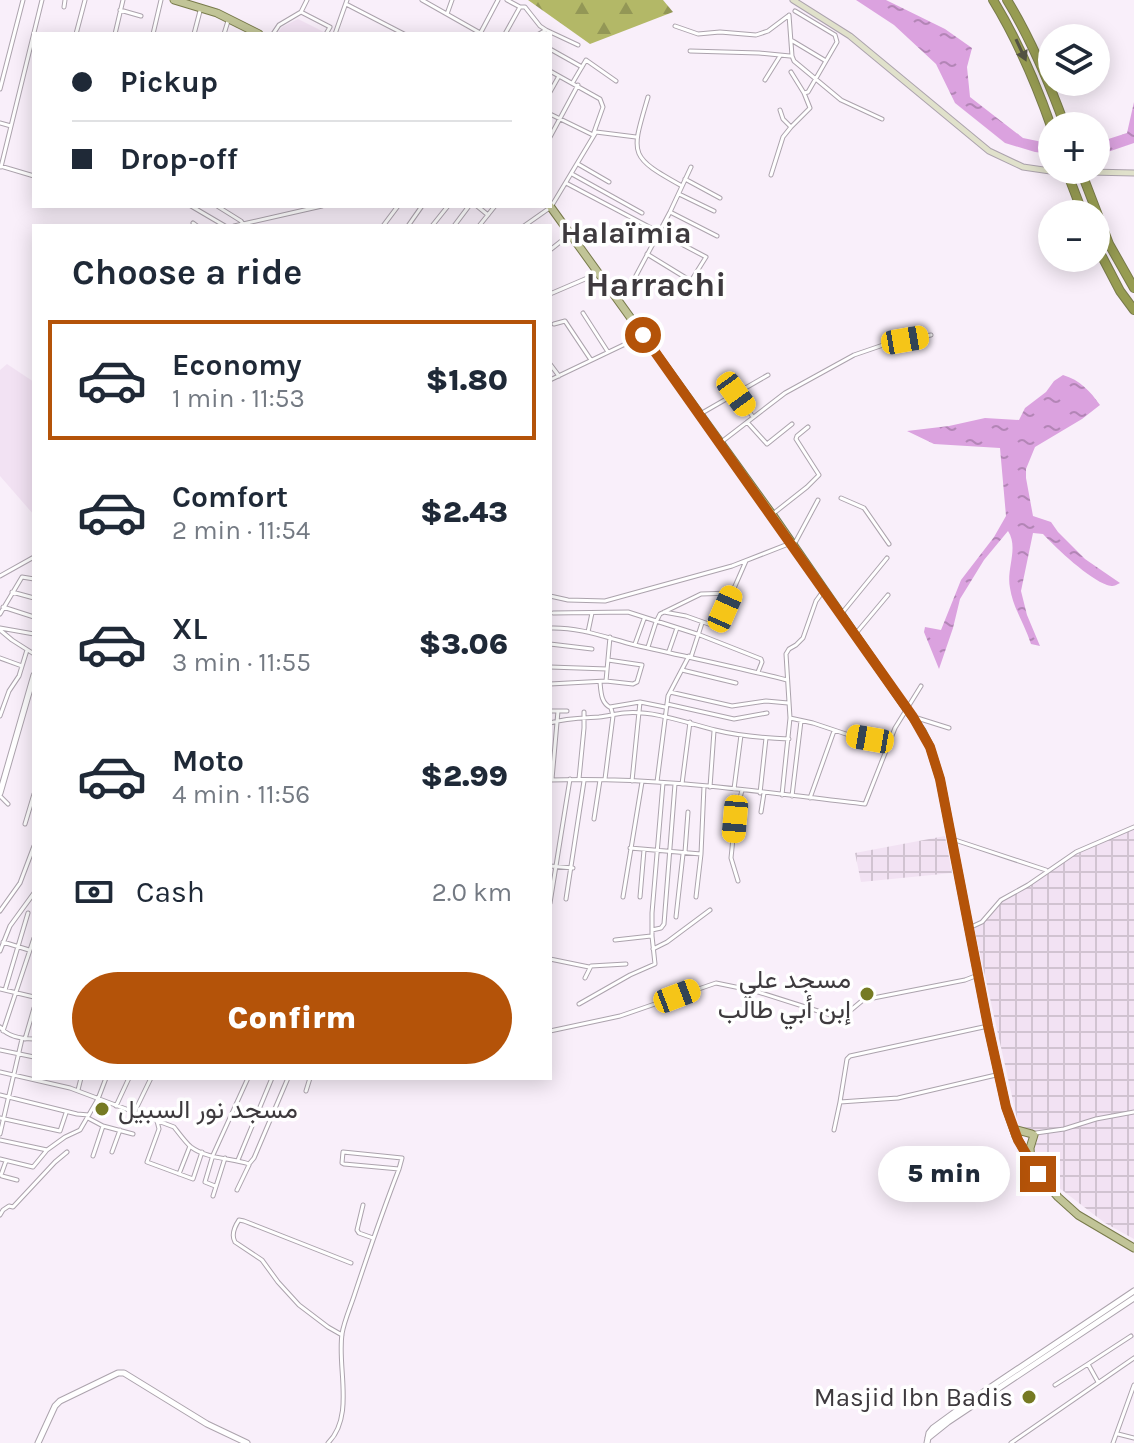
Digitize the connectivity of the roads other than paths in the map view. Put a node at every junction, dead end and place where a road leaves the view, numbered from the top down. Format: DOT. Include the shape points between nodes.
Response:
graph roads {
  1 [pos="23,0"];
  2 [pos="42,0"];
  3 [pos="65,0"];
  4 [pos="85,0"];
  5 [pos="123,0"];
  6 [pos="161,0"];
  7 [pos="174,0"];
  8 [pos="307,0"];
  9 [pos="422,0"];
  10 [pos="452,0"];
  11 [pos="498,0"];
  12 [pos="507,0"];
  13 [pos="993,0"];
  14 [pos="1007,0"];
  15 [pos="347,2"];
  16 [pos="796,2"];
  17 [pos="64,7"];
  18 [pos="201,7"];
  19 [pos="520,7"];
  20 [pos="120,10"];
  21 [pos="795,11"];
  22 [pos="301,12"];
  23 [pos="447,14"];
  24 [pos="789,15"];
  25 [pos="141,16"];
  26 [pos="229,18"];
  27 [pos="240,24"];
  28 [pos="675,26"];
  29 [pos="546,30"];
  30 [pos="34,32"];
  31 [pos="77,32"];
  32 [pos="115,32"];
  33 [pos="153,32"];
  34 [pos="194,32"];
  35 [pos="225,32"];
  36 [pos="238,32"];
  37 [pos="255,32"];
  38 [pos="274,32"];
  39 [pos="327,32"];
  40 [pos="336,32"];
  41 [pos="400,32"];
  42 [pos="478,32"];
  43 [pos="482,32"];
  44 [pos="506,32"];
  45 [pos="542,32"];
  46 [pos="550,32"];
  47 [pos="552,33"];
  48 [pos="791,40"];
  49 [pos="32,41"];
  50 [pos="578,45"];
  51 [pos="552,50"];
  52 [pos="690,51"];
  53 [pos="781,55"];
  54 [pos="792,56"];
  55 [pos="827,61"];
  56 [pos="582,67"];
  57 [pos="552,72"];
  58 [pos="791,72"];
  59 [pos="559,76"];
  60 [pos="765,80"];
  61 [pos="616,81"];
  62 [pos="815,81"];
  63 [pos="575,84"];
  64 [pos="552,88"];
  65 [pos="0,89"];
  66 [pos="804,93"];
  67 [pos="648,97"];
  68 [pos="780,110"];
  69 [pos="1046,112"];
  70 [pos="1060,112"];
  71 [pos="552,115"];
  72 [pos="560,119"];
  73 [pos="882,119"];
  74 [pos="0,123"];
  75 [pos="11,126"];
  76 [pos="791,127"];
  77 [pos="552,133"];
  78 [pos="593,135"];
  79 [pos="636,137"];
  80 [pos="577,163"];
  81 [pos="0,166"];
  82 [pos="691,167"];
  83 [pos="1038,169"];
  84 [pos="571,173"];
  85 [pos="1110,173"];
  86 [pos="1134,173"];
  87 [pos="32,175"];
  88 [pos="771,175"];
  89 [pos="685,179"];
  90 [pos="609,182"];
  91 [pos="566,183"];
  92 [pos="1089,184"];
  93 [pos="682,186"];
  94 [pos="679,194"];
  95 [pos="720,198"];
  96 [pos="552,204"];
  97 [pos="194,208"];
  98 [pos="220,208"];
  99 [pos="313,208"];
  100 [pos="446,208"];
  101 [pos="479,208"];
  102 [pos="493,208"];
  103 [pos="549,208"];
  104 [pos="551,208"];
  105 [pos="714,211"];
  106 [pos="670,212"];
  107 [pos="642,213"];
  108 [pos="488,215"];
  109 [pos="222,224"];
  110 [pos="243,224"];
  111 [pos="434,224"];
  112 [pos="481,224"];
  113 [pos="527,224"];
  114 [pos="658,233"];
  115 [pos="571,234"];
  116 [pos="717,236"];
  117 [pos="552,248"];
  118 [pos="647,254"];
  119 [pos="1110,272"];
  120 [pos="599,273"];
  121 [pos="691,281"];
  122 [pos="699,284"];
  123 [pos="1134,288"];
  124 [pos="552,293"];
  125 [pos="617,300"];
  126 [pos="1134,310"];
  127 [pos="583,313"];
  128 [pos="554,324"];
  129 [pos="643,335"];
  130 [pos="931,335"];
  131 [pos="608,352"];
  132 [pos="591,360"];
  133 [pos="552,367"];
  134 [pos="768,375"];
  135 [pos="559,376"];
  136 [pos="552,379"];
  137 [pos="736,394"];
  138 [pos="699,415"];
  139 [pos="753,417"];
  140 [pos="747,422"];
  141 [pos="792,424"];
  142 [pos="808,427"];
  143 [pos="719,443"];
  144 [pos="841,498"];
  145 [pos="818,500"];
  146 [pos="772,514"];
  147 [pos="792,543"];
  148 [pos="889,544"];
  149 [pos="32,558"];
  150 [pos="887,558"];
  151 [pos="746,561"];
  152 [pos="0,576"];
  153 [pos="32,579"];
  154 [pos="824,590"];
  155 [pos="12,592"];
  156 [pos="732,593"];
  157 [pos="888,595"];
  158 [pos="552,596"];
  159 [pos="32,597"];
  160 [pos="3,607"];
  161 [pos="664,612"];
  162 [pos="553,613"];
  163 [pos="592,613"];
  164 [pos="842,613"];
  165 [pos="0,614"];
  166 [pos="32,616"];
  167 [pos="644,619"];
  168 [pos="656,622"];
  169 [pos="702,623"];
  170 [pos="552,628"];
  171 [pos="677,628"];
  172 [pos="0,629"];
  173 [pos="588,632"];
  174 [pos="32,634"];
  175 [pos="856,634"];
  176 [pos="698,635"];
  177 [pos="610,637"];
  178 [pos="552,644"];
  179 [pos="635,644"];
  180 [pos="648,647"];
  181 [pos="592,649"];
  182 [pos="27,650"];
  183 [pos="669,652"];
  184 [pos="32,653"];
  185 [pos="690,657"];
  186 [pos="0,658"];
  187 [pos="608,660"];
  188 [pos="22,666"];
  189 [pos="552,667"];
  190 [pos="607,669"];
  191 [pos="682,670"];
  192 [pos="758,672"];
  193 [pos="787,680"];
  194 [pos="32,682"];
  195 [pos="603,682"];
  196 [pos="736,683"];
  197 [pos="552,684"];
  198 [pos="921,686"];
  199 [pos="670,692"];
  200 [pos="640,702"];
  201 [pos="2,703"];
  202 [pos="789,703"];
  203 [pos="666,705"];
  204 [pos="610,707"];
  205 [pos="906,707"];
  206 [pos="552,711"];
  207 [pos="558,711"];
  208 [pos="567,711"];
  209 [pos="767,713"];
  210 [pos="638,714"];
  211 [pos="584,715"];
  212 [pos="0,716"];
  213 [pos="613,716"];
  214 [pos="665,717"];
  215 [pos="913,717"];
  216 [pos="790,718"];
  217 [pos="559,721"];
  218 [pos="801,721"];
  219 [pos="690,722"];
  220 [pos="552,723"];
  221 [pos="949,728"];
  222 [pos="714,730"];
  223 [pos="834,731"];
  224 [pos="741,735"];
  225 [pos="766,738"];
  226 [pos="789,739"];
  227 [pos="889,742"];
  228 [pos="552,773"];
  229 [pos="570,779"];
  230 [pos="579,779"];
  231 [pos="585,779"];
  232 [pos="603,779"];
  233 [pos="552,780"];
  234 [pos="632,781"];
  235 [pos="642,781"];
  236 [pos="657,782"];
  237 [pos="663,783"];
  238 [pos="675,784"];
  239 [pos="682,784"];
  240 [pos="707,786"];
  241 [pos="734,789"];
  242 [pos="742,790"];
  243 [pos="762,793"];
  244 [pos="0,794"];
  245 [pos="782,795"];
  246 [pos="792,796"];
  247 [pos="810,798"];
  248 [pos="32,801"];
  249 [pos="8,804"];
  250 [pos="688,812"];
  251 [pos="761,812"];
  252 [pos="594,819"];
  253 [pos="25,824"];
  254 [pos="1134,827"];
  255 [pos="951,839"];
  256 [pos="630,848"];
  257 [pos="644,850"];
  258 [pos="657,850"];
  259 [pos="32,851"];
  260 [pos="670,851"];
  261 [pos="684,852"];
  262 [pos="701,854"];
  263 [pos="552,866"];
  264 [pos="557,867"];
  265 [pos="573,868"];
  266 [pos="1048,871"];
  267 [pos="738,881"];
  268 [pos="552,893"];
  269 [pos="623,897"];
  270 [pos="640,897"];
  271 [pos="696,897"];
  272 [pos="566,899"];
  273 [pos="32,901"];
  274 [pos="710,910"];
  275 [pos="0,911"];
  276 [pos="28,913"];
  277 [pos="676,917"];
  278 [pos="969,928"];
  279 [pos="652,933"];
  280 [pos="615,940"];
  281 [pos="3,942"];
  282 [pos="32,943"];
  283 [pos="17,947"];
  284 [pos="653,949"];
  285 [pos="29,950"];
  286 [pos="0,951"];
  287 [pos="552,959"];
  288 [pos="626,964"];
  289 [pos="589,967"];
  290 [pos="978,975"];
  291 [pos="585,978"];
  292 [pos="2,989"];
  293 [pos="16,992"];
  294 [pos="32,996"];
  295 [pos="579,1004"];
  296 [pos="32,1014"];
  297 [pos="988,1026"];
  298 [pos="2,1029"];
  299 [pos="552,1031"];
  300 [pos="32,1037"];
  301 [pos="24,1039"];
  302 [pos="0,1050"];
  303 [pos="18,1054"];
  304 [pos="32,1057"];
  305 [pos="0,1072"];
  306 [pos="998,1074"];
  307 [pos="14,1076"];
  308 [pos="32,1080"];
  309 [pos="33,1080"];
  310 [pos="67,1080"];
  311 [pos="81,1080"];
  312 [pos="105,1080"];
  313 [pos="128,1080"];
  314 [pos="150,1080"];
  315 [pos="247,1080"];
  316 [pos="271,1080"];
  317 [pos="287,1080"];
  318 [pos="309,1080"];
  319 [pos="65,1087"];
  320 [pos="78,1091"];
  321 [pos="306,1091"];
  322 [pos="0,1095"];
  323 [pos="9,1097"];
  324 [pos="98,1099"];
  325 [pos="840,1102"];
  326 [pos="116,1106"];
  327 [pos="67,1111"];
  328 [pos="1134,1112"];
  329 [pos="134,1113"];
  330 [pos="88,1116"];
  331 [pos="2,1118"];
  332 [pos="157,1121"];
  333 [pos="103,1126"];
  334 [pos="55,1130"];
  335 [pos="120,1130"];
  336 [pos="834,1130"];
  337 [pos="1015,1132"];
  338 [pos="0,1134"];
  339 [pos="50,1134"];
  340 [pos="133,1134"];
  341 [pos="1029,1138"];
  342 [pos="0,1140"];
  343 [pos="190,1146"];
  344 [pos="47,1150"];
  345 [pos="67,1152"];
  346 [pos="112,1152"];
  347 [pos="202,1152"];
  348 [pos="213,1155"];
  349 [pos="93,1156"];
  350 [pos="225,1158"];
  351 [pos="0,1159"];
  352 [pos="238,1160"];
  353 [pos="6,1161"];
  354 [pos="1031,1163"];
  355 [pos="249,1164"];
  356 [pos="399,1169"];
  357 [pos="179,1174"];
  358 [pos="1,1175"];
  359 [pos="17,1180"];
  360 [pos="0,1181"];
  361 [pos="215,1186"];
  362 [pos="237,1190"];
  363 [pos="213,1196"];
  364 [pos="3,1204"];
  365 [pos="363,1205"];
  366 [pos="3,1210"];
  367 [pos="0,1215"];
  368 [pos="373,1238"];
  369 [pos="1134,1248"];
  370 [pos="351,1263"];
  371 [pos="1134,1291"];
  372 [pos="1134,1298"];
  373 [pos="342,1335"];
  374 [pos="1131,1336"];
  375 [pos="1134,1358"];
  376 [pos="1088,1364"];
  377 [pos="1098,1382"];
  378 [pos="1055,1385"];
  379 [pos="1134,1387"];
  380 [pos="1024,1433"];
  381 [pos="1117,1433"];
  382 [pos="1134,1438"];
  383 [pos="927,1441"];
  384 [pos="1023,1441"];
  385 [pos="38,1443"];
  386 [pos="247,1443"];
  387 [pos="328,1443"];
  388 [pos="1011,1443"];
  389 [pos="1113,1443"];
  1 -- 65 [label="street"];
  2 -- 30 [label="street"];
  3 -- 17 [label="street"];
  4 -- 31 [label="street"];
  5 -- 20 [label="street"];
  6 -- 33 [label="street"];
  7 -- 18 [label="main road"];
  8 -- 22 [label="street"];
  9 -- 23 [label="street"];
  10 -- 23 [label="street"];
  11 -- 43 [label="street"];
  12 -- 19 [label="street"];
  13 -- 69 [label="highway, one-way" via="1014,34"];
  14 -- 70 [label="highway"];
  15 -- 40 [label="street"];
  15 -- 41 [label="street"];
  16 -- 21 [label="street"];
  16 -- 83 [label="main road" via="850,36 989,151"];
  18 -- 26 [label="main road"];
  18 -- 34 [label="street"];
  19 -- 29 [label="street"];
  19 -- 44 [label="street"];
  20 -- 25 [label="street"];
  20 -- 32 [label="street"];
  21 -- 24 [label="street"];
  21 -- 55 [label="street" via="837,38"];
  22 -- 38 [label="street"];
  22 -- 39 [label="street" via="330,27"];
  23 -- 42 [label="street"];
  24 -- 28 [label="street" via="756,35 698,34"];
  24 -- 48 [label="street"];
  26 -- 27 [label="main road"];
  26 -- 35 [label="street"];
  27 -- 36 [label="street"];
  27 -- 37 [label="main road"];
  29 -- 45 [label="street"];
  29 -- 46 [label="street"];
  47 -- 50 [label="street"];
  48 -- 54 [label="street"];
  48 -- 55 [label="street"];
  49 -- 75 [label="street"];
  51 -- 56 [label="street"];
  52 -- 53 [label="street"];
  53 -- 54 [label="street"];
  53 -- 60 [label="street"];
  54 -- 62 [label="street"];
  55 -- 62 [label="street"];
  56 -- 61 [label="street" via="586,60"];
  56 -- 63 [label="street"];
  57 -- 59 [label="street"];
  58 -- 66 [label="street"];
  59 -- 63 [label="street"];
  59 -- 64 [label="street"];
  62 -- 66 [label="street"];
  62 -- 73 [label="street" via="849,105"];
  63 -- 72 [label="street"];
  63 -- 78 [label="street" via="603,103"];
  66 -- 76 [label="street" via="810,108"];
  67 -- 79 [label="street"];
  68 -- 76 [label="street"];
  71 -- 72 [label="street"];
  72 -- 77 [label="street"];
  72 -- 78 [label="street"];
  74 -- 75 [label="street"];
  75 -- 81 [label="street"];
  76 -- 88 [label="street"];
  78 -- 79 [label="street"];
  78 -- 80 [label="street"];
  79 -- 93 [label="street" via="642,161"];
  80 -- 84 [label="street"];
  80 -- 90 [label="street"];
  81 -- 87 [label="street"];
  82 -- 89 [label="street"];
  84 -- 91 [label="street"];
  84 -- 107 [label="street"];
  85 -- 86 [label="main road"];
  89 -- 93 [label="street"];
  89 -- 95 [label="street"];
  91 -- 96 [label="street"];
  91 -- 114 [label="street"];
  92 -- 123 [label="highway" via="1109,244"];
  93 -- 94 [label="street"];
  94 -- 105 [label="street"];
  94 -- 106 [label="street"];
  97 -- 109 [label="street"];
  98 -- 110 [label="street"];
  99 -- 110 [label="street"];
  100 -- 111 [label="street"];
  101 -- 108 [label="street"];
  102 -- 108 [label="street"];
  103 -- 113 [label="street"];
  104 -- 115 [label="main road"];
  106 -- 114 [label="street"];
  106 -- 116 [label="street"];
  108 -- 112 [label="street"];
  114 -- 118 [label="street"];
  114 -- 121 [label="street" via="706,257"];
  115 -- 117 [label="street"];
  115 -- 120 [label="main road"];
  118 -- 121 [label="street"];
  118 -- 125 [label="street"];
  119 -- 126 [label="highway"];
  120 -- 124 [label="street"];
  120 -- 125 [label="main road"];
  121 -- 122 [label="street"];
  125 -- 129 [label="main road"];
  127 -- 131 [label="street"];
  128 -- 132 [label="street" via="565,321"];
  129 -- 131 [label="street"];
  129 -- 138 [label="main road"];
  130 -- 139 [label="street" via="854,355 794,387"];
  131 -- 132 [label="street"];
  132 -- 135 [label="street"];
  133 -- 135 [label="street"];
  134 -- 137 [label="street"];
  135 -- 136 [label="street"];
  137 -- 138 [label="street"];
  137 -- 139 [label="street"];
  138 -- 143 [label="main road"];
  139 -- 140 [label="street"];
  140 -- 141 [label="street" via="767,444"];
  140 -- 143 [label="street"];
  142 -- 146 [label="street" via="796,439 819,475"];
  143 -- 146 [label="main road"];
  144 -- 148 [label="street" via="864,508"];
  145 -- 147 [label="street"];
  146 -- 147 [label="main road"];
  147 -- 151 [label="street"];
  147 -- 154 [label="main road"];
  149 -- 152 [label="street"];
  150 -- 164 [label="street"];
  151 -- 156 [label="street"];
  151 -- 158 [label="street" via="605,601"];
  153 -- 155 [label="street" via="23,577"];
  154 -- 164 [label="main road"];
  154 -- 193 [label="street" via="803,638 786,654"];
  155 -- 159 [label="street"];
  155 -- 160 [label="street"];
  156 -- 161 [label="street" via="701,594"];
  156 -- 169 [label="street" via="717,627"];
  157 -- 175 [label="street"];
  160 -- 165 [label="street"];
  160 -- 166 [label="street"];
  161 -- 168 [label="street"];
  161 -- 169 [label="street"];
  162 -- 163 [label="street"];
  163 -- 167 [label="street" via="625,612"];
  163 -- 173 [label="street"];
  164 -- 175 [label="main road"];
  167 -- 168 [label="street"];
  167 -- 179 [label="street"];
  168 -- 171 [label="street"];
  168 -- 180 [label="street"];
  169 -- 176 [label="street"];
  170 -- 173 [label="street"];
  171 -- 176 [label="street"];
  171 -- 183 [label="street"];
  172 -- 174 [label="street"];
  172 -- 182 [label="street"];
  173 -- 177 [label="street"];
  175 -- 205 [label="main road"];
  176 -- 185 [label="street"];
  176 -- 192 [label="street" via="761,659"];
  177 -- 179 [label="street"];
  177 -- 187 [label="street"];
  178 -- 181 [label="street"];
  179 -- 180 [label="street"];
  180 -- 183 [label="street"];
  182 -- 184 [label="street"];
  182 -- 188 [label="street"];
  183 -- 185 [label="street"];
  185 -- 191 [label="street"];
  185 -- 192 [label="street"];
  186 -- 188 [label="street"];
  187 -- 190 [label="street"];
  187 -- 195 [label="street" via="643,666 635,684"];
  188 -- 201 [label="street"];
  189 -- 190 [label="street"];
  190 -- 195 [label="street"];
  191 -- 196 [label="street"];
  191 -- 199 [label="street"];
  192 -- 193 [label="street"];
  193 -- 202 [label="street"];
  194 -- 244 [label="street"];
  195 -- 197 [label="street"];
  195 -- 204 [label="street" via="601,695"];
  198 -- 205 [label="street"];
  199 -- 202 [label="street" via="732,706"];
  199 -- 203 [label="street"];
  200 -- 203 [label="street"];
  200 -- 204 [label="street"];
  200 -- 210 [label="street"];
  201 -- 212 [label="street"];
  202 -- 216 [label="street"];
  203 -- 209 [label="street" via="734,719"];
  203 -- 214 [label="street"];
  204 -- 213 [label="street"];
  205 -- 215 [label="main road"];
  205 -- 227 [label="street"];
  206 -- 207 [label="street"];
  207 -- 208 [label="street"];
  207 -- 217 [label="street"];
  210 -- 213 [label="street"];
  210 -- 214 [label="street"];
  210 -- 234 [label="street"];
  211 -- 213 [label="street"];
  211 -- 217 [label="street"];
  211 -- 230 [label="street"];
  213 -- 232 [label="street"];
  214 -- 219 [label="street"];
  214 -- 236 [label="street"];
  215 -- 221 [label="street"];
  215 -- 255 [label="main road" via="933,755"];
  216 -- 218 [label="street"];
  216 -- 226 [label="street"];
  217 -- 220 [label="street"];
  217 -- 228 [label="street"];
  218 -- 223 [label="street"];
  218 -- 246 [label="street"];
  219 -- 222 [label="street"];
  219 -- 239 [label="street"];
  222 -- 224 [label="street"];
  222 -- 240 [label="street"];
  223 -- 227 [label="street"];
  223 -- 247 [label="street"];
  224 -- 225 [label="street"];
  224 -- 241 [label="street"];
  225 -- 226 [label="street"];
  225 -- 243 [label="street"];
  226 -- 245 [label="street"];
  227 -- 247 [label="street" via="865,804"];
  229 -- 230 [label="street"];
  229 -- 233 [label="street"];
  229 -- 264 [label="street"];
  230 -- 231 [label="street"];
  231 -- 232 [label="street"];
  231 -- 265 [label="street"];
  232 -- 234 [label="street"];
  232 -- 252 [label="street"];
  234 -- 235 [label="street"];
  235 -- 236 [label="street"];
  235 -- 256 [label="street"];
  236 -- 237 [label="street"];
  237 -- 238 [label="street"];
  237 -- 258 [label="street"];
  238 -- 239 [label="street"];
  238 -- 260 [label="street"];
  239 -- 240 [label="street"];
  240 -- 241 [label="street"];
  240 -- 262 [label="street"];
  241 -- 242 [label="street"];
  242 -- 243 [label="street"];
  242 -- 267 [label="street" via="731,858"];
  243 -- 245 [label="street"];
  243 -- 251 [label="street"];
  244 -- 249 [label="street"];
  245 -- 246 [label="street"];
  246 -- 247 [label="street"];
  248 -- 253 [label="street"];
  250 -- 261 [label="street"];
  254 -- 266 [label="street" via="1076,852"];
  255 -- 266 [label="street"];
  255 -- 278 [label="main road"];
  256 -- 257 [label="street"];
  256 -- 269 [label="street"];
  257 -- 258 [label="street"];
  257 -- 270 [label="street"];
  258 -- 260 [label="street"];
  258 -- 279 [label="street"];
  259 -- 275 [label="street" via="20,883"];
  260 -- 261 [label="street"];
  260 -- 279 [label="street" via="664,924"];
  261 -- 262 [label="street"];
  261 -- 277 [label="street"];
  262 -- 271 [label="street"];
  263 -- 264 [label="street"];
  264 -- 265 [label="street"];
  264 -- 268 [label="street"];
  265 -- 272 [label="street"];
  266 -- 278 [label="street"];
  273 -- 281 [label="street"];
  274 -- 284 [label="street"];
  276 -- 283 [label="street"];
  278 -- 290 [label="main road"];
  279 -- 280 [label="street"];
  279 -- 284 [label="street"];
  281 -- 283 [label="street"];
  281 -- 286 [label="street"];
  282 -- 285 [label="street"];
  283 -- 285 [label="street"];
  283 -- 292 [label="street"];
  284 -- 295 [label="street" via="653,965"];
  285 -- 293 [label="street"];
  287 -- 289 [label="street"];
  288 -- 289 [label="street"];
  289 -- 291 [label="street"];
  290 -- 297 [label="main road"];
  290 -- 299 [label="street" via="863,1000 840,1018 716,983 620,1016"];
  292 -- 293 [label="street"];
  293 -- 294 [label="street"];
  293 -- 298 [label="street"];
  296 -- 301 [label="street"];
  297 -- 306 [label="main road"];
  297 -- 325 [label="street" via="850,1056"];
  298 -- 301 [label="street"];
  300 -- 301 [label="street"];
  301 -- 303 [label="street"];
  302 -- 303 [label="street"];
  303 -- 304 [label="street"];
  303 -- 307 [label="street"];
  305 -- 307 [label="street"];
  306 -- 325 [label="street" via="898,1098"];
  306 -- 337 [label="main road"];
  307 -- 308 [label="street"];
  307 -- 323 [label="street"];
  309 -- 319 [label="street"];
  310 -- 319 [label="street"];
  311 -- 320 [label="street"];
  312 -- 324 [label="street"];
  313 -- 326 [label="street"];
  314 -- 329 [label="street"];
  315 -- 348 [label="street"];
  316 -- 352 [label="street"];
  317 -- 355 [label="street"];
  318 -- 321 [label="street"];
  319 -- 320 [label="street"];
  320 -- 324 [label="street"];
  322 -- 323 [label="street"];
  323 -- 327 [label="street"];
  323 -- 331 [label="street"];
  324 -- 326 [label="street"];
  324 -- 330 [label="street"];
  325 -- 336 [label="street"];
  326 -- 329 [label="street"];
  327 -- 330 [label="street"];
  327 -- 334 [label="street" via="60,1131"];
  328 -- 341 [label="street"];
  329 -- 332 [label="street"];
  330 -- 333 [label="street"];
  330 -- 344 [label="street" via="80,1130"];
  331 -- 334 [label="street"];
  331 -- 338 [label="street"];
  332 -- 343 [label="street" via="174,1127"];
  332 -- 357 [label="street" via="147,1162"];
  333 -- 335 [label="street"];
  333 -- 349 [label="street"];
  334 -- 339 [label="street"];
  335 -- 340 [label="street"];
  335 -- 346 [label="street"];
  337 -- 341 [label="main road"];
  337 -- 341 [label="main road"];
  341 -- 354 [label="main road"];
  341 -- 354 [label="main road"];
  342 -- 344 [label="street"];
  343 -- 347 [label="street"];
  343 -- 357 [label="street"];
  344 -- 353 [label="street" via="33,1167"];
  345 -- 366 [label="street" via="13,1207"];
  347 -- 348 [label="street"];
  347 -- 357 [label="street" via="193,1179"];
  348 -- 350 [label="street"];
  348 -- 361 [label="street" via="205,1182"];
  350 -- 352 [label="street"];
  350 -- 361 [label="street"];
  351 -- 353 [label="street"];
  352 -- 355 [label="street"];
  353 -- 358 [label="street"];
  354 -- 369 [label="main road" via="1078,1215"];
  355 -- 362 [label="street"];
  356 -- 356 [label="street" via="401,1157 343,1152 344,1164"];
  356 -- 368 [label="street"];
  358 -- 359 [label="street"];
  358 -- 360 [label="street"];
  361 -- 363 [label="street"];
  364 -- 366 [label="street"];
  365 -- 368 [label="street" via="357,1230"];
  366 -- 367 [label="street"];
  368 -- 373 [label="street"];
  370 -- 373 [label="street" via="244,1221 239,1220 233,1234 299,1305"];
  371 -- 383 [label="street" via="970,1401 933,1428"];
  372 -- 383 [label="street"];
  373 -- 387 [label="street" via="344,1392 335,1435"];
  374 -- 376 [label="street"];
  375 -- 377 [label="street"];
  376 -- 377 [label="street"];
  376 -- 378 [label="street"];
  377 -- 380 [label="street"];
  379 -- 381 [label="street"];
  380 -- 384 [label="street"];
  380 -- 388 [label="street"];
  381 -- 382 [label="street"];
  381 -- 389 [label="street"];
  385 -- 386 [label="street" via="60,1401 118,1373"];
}
